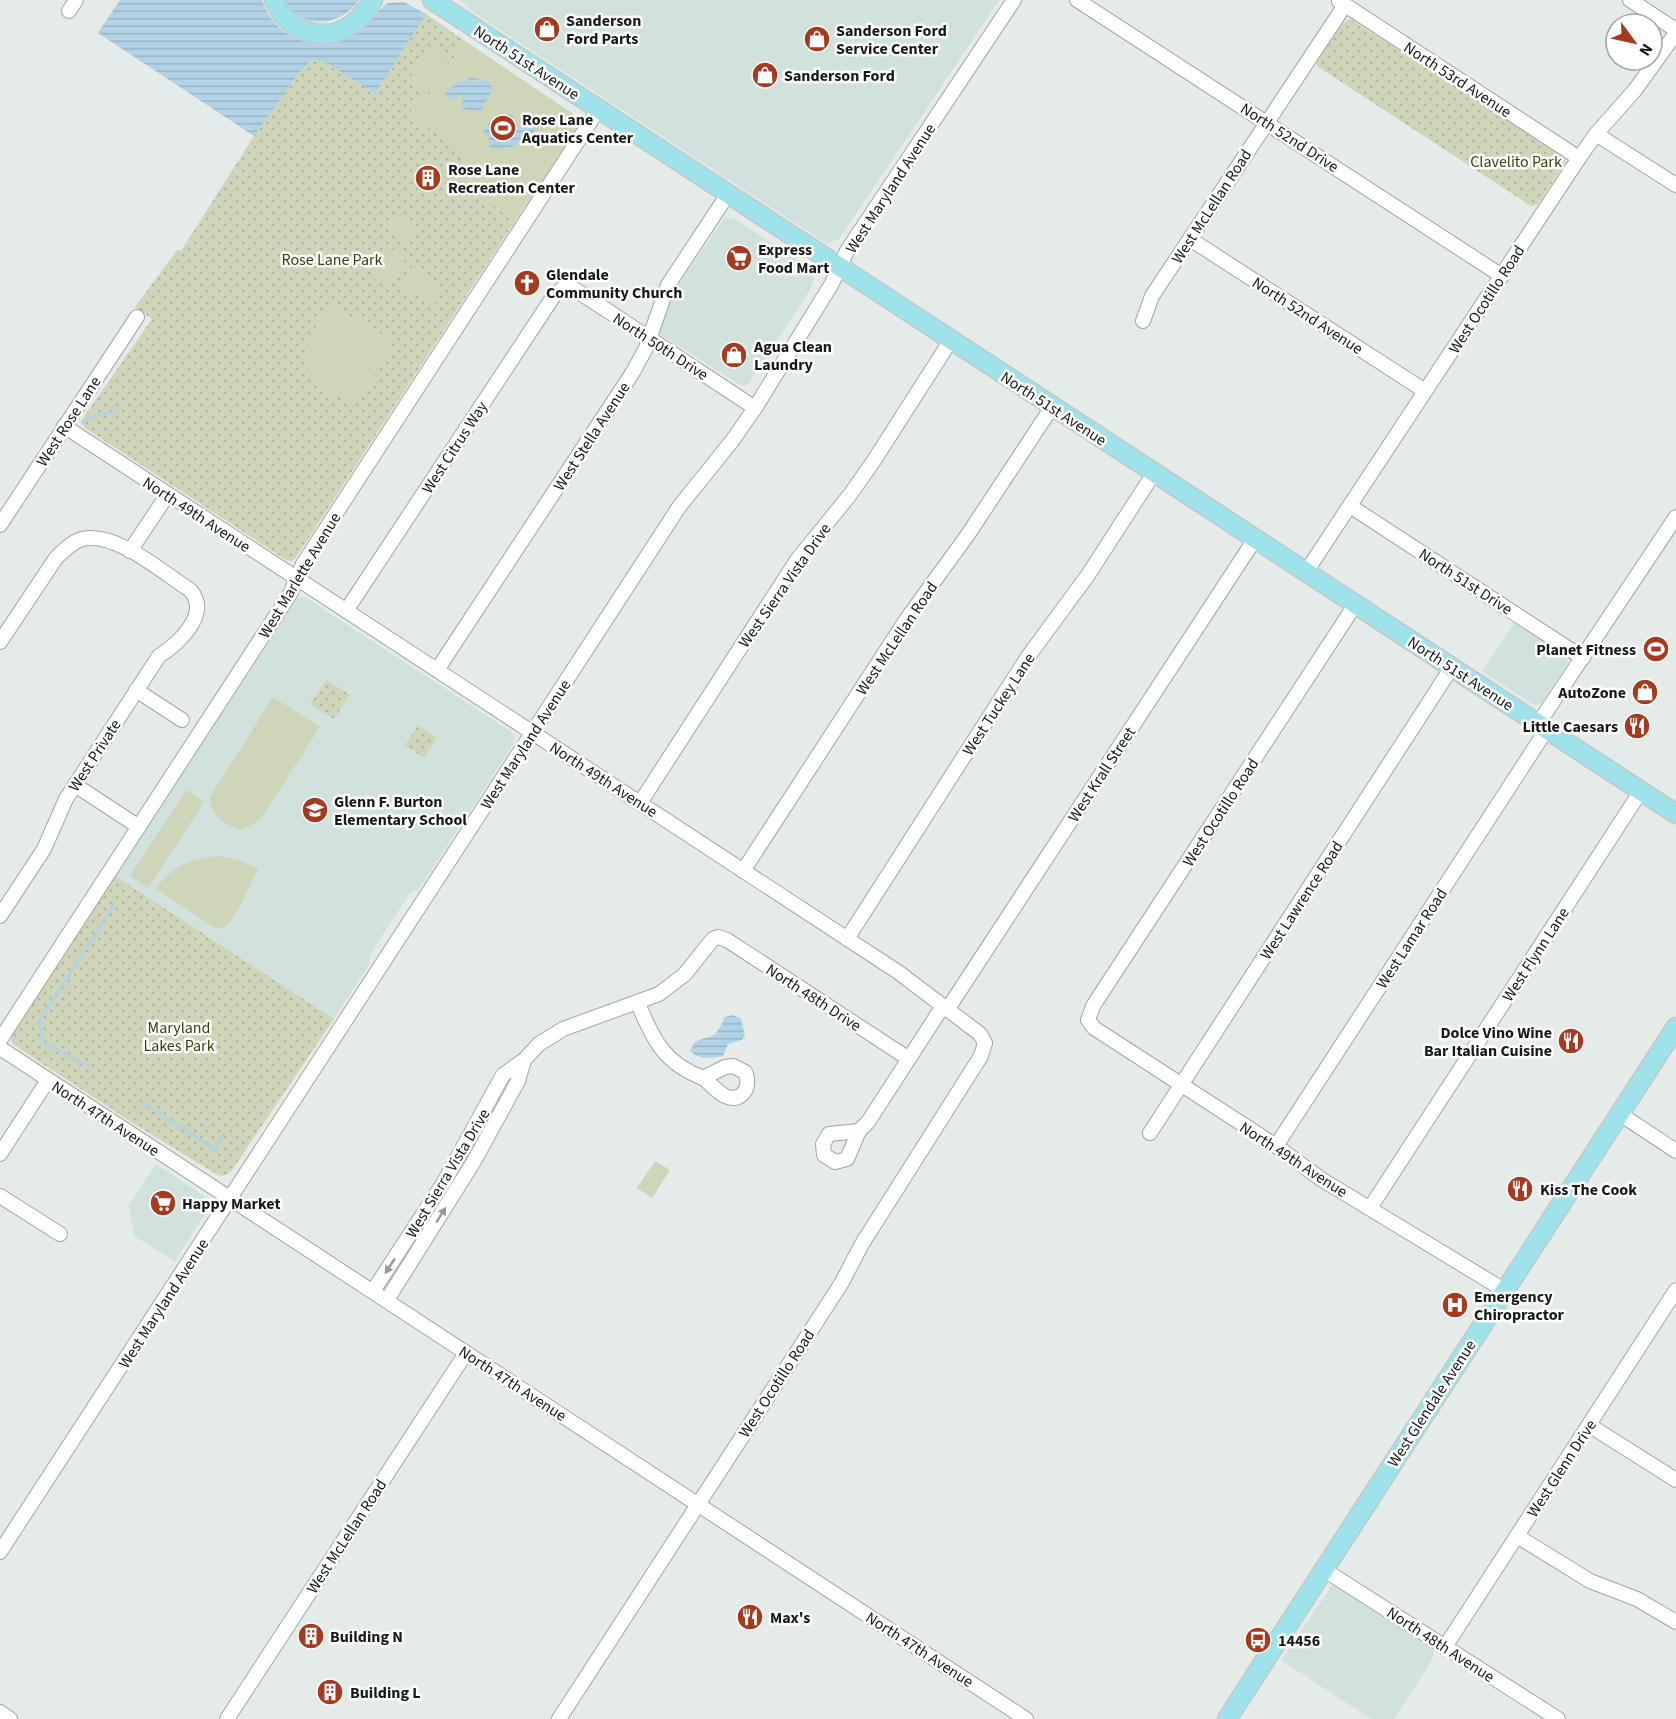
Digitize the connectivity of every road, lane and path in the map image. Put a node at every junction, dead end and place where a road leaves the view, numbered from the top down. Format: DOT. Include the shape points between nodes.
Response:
graph roads {
  1 [pos="274,0"];
  2 [pos="373,0"];
  3 [pos="432,0"];
  4 [pos="1014,0"];
  5 [pos="1077,0"];
  6 [pos="1630,0"];
  7 [pos="1341,3"];
  8 [pos="1676,31"];
  9 [pos="598,110"];
  10 [pos="1266,122"];
  11 [pos="1596,134"];
  12 [pos="1579,159"];
  13 [pos="1676,185"];
  14 [pos="728,194"];
  15 [pos="1190,238"];
  16 [pos="840,268"];
  17 [pos="1502,276"];
  18 [pos="565,287"];
  19 [pos="137,317"];
  20 [pos="1143,321"];
  21 [pos="649,338"];
  22 [pos="951,340"];
  23 [pos="1425,391"];
  24 [pos="1052,407"];
  25 [pos="755,408"];
  26 [pos="64,426"];
  27 [pos="1154,473"];
  28 [pos="168,494"];
  29 [pos="1350,506"];
  30 [pos="1676,517"];
  31 [pos="0,525"];
  32 [pos="1255,539"];
  33 [pos="130,551"];
  34 [pos="1306,572"];
  35 [pos="298,579"];
  36 [pos="1355,605"];
  37 [pos="346,611"];
  38 [pos="0,642"];
  39 [pos="1583,658"];
  40 [pos="1452,668"];
  41 [pos="437,670"];
  42 [pos="136,690"];
  43 [pos="182,720"];
  44 [pos="1543,727"];
  45 [pos="532,732"];
  46 [pos="75,785"];
  47 [pos="1641,791"];
  48 [pos="640,802"];
  49 [pos="1676,814"];
  50 [pos="139,827"];
  51 [pos="743,871"];
  52 [pos="0,916"];
  53 [pos="718,937"];
  54 [pos="847,939"];
  55 [pos="638,1003"];
  56 [pos="945,1008"];
  57 [pos="1088,1020"];
  58 [pos="1676,1027"];
  59 [pos="0,1040"];
  60 [pos="985,1043"];
  61 [pos="0,1048"];
  62 [pos="909,1059"];
  63 [pos="524,1060"];
  64 [pos="703,1078"];
  65 [pos="48,1080"];
  66 [pos="1181,1085"];
  67 [pos="1620,1114"];
  68 [pos="859,1131"];
  69 [pos="1150,1133"];
  70 [pos="1276,1146"];
  71 [pos="1676,1151"];
  72 [pos="0,1154"];
  73 [pos="0,1196"];
  74 [pos="230,1198"];
  75 [pos="1370,1208"];
  76 [pos="60,1234"];
  77 [pos="1504,1290"];
  78 [pos="1676,1290"];
  79 [pos="373,1291"];
  80 [pos="387,1300"];
  81 [pos="466,1353"];
  82 [pos="1589,1425"];
  83 [pos="1676,1480"];
  84 [pos="698,1504"];
  85 [pos="1517,1536"];
  86 [pos="0,1552"];
  87 [pos="1323,1569"];
  88 [pos="1676,1622"];
  89 [pos="1445,1647"];
  90 [pos="0,1712"];
  91 [pos="10,1719"];
  92 [pos="227,1719"];
  93 [pos="559,1719"];
  94 [pos="1026,1719"];
  95 [pos="1227,1719"];
  96 [pos="1558,1719"];
  1 -- 2 [label="main road" via="296,27 326,34 352,24"];
  3 -- 9 [label="main road, North 51st Avenue"];
  4 -- 16 [label="street, West Maryland Avenue"];
  5 -- 10 [label="street, North 52nd Drive"];
  6 -- 8 [label="street"];
  7 -- 10 [label="street, West McLellan Road"];
  7 -- 12 [label="street, North 53rd Avenue"];
  8 -- 11 [label="street, West Ocotillo Road" via="1635,90"];
  9 -- 14 [label="main road, North 51st Avenue"];
  9 -- 35 [label="street, West Marlette Avenue" via="303,564"];
  10 -- 15 [label="street, West McLellan Road"];
  10 -- 17 [label="street, North 52nd Drive"];
  11 -- 12 [label="street, West Ocotillo Road"];
  11 -- 13 [label="street"];
  12 -- 17 [label="street, West Ocotillo Road"];
  14 -- 16 [label="main road, North 51st Avenue"];
  14 -- 21 [label="street, West Stella Avenue" via="668,285"];
  15 -- 20 [label="street, West McLellan Road" via="1152,297"];
  15 -- 23 [label="street, North 52nd Avenue"];
  16 -- 22 [label="main road, North 51st Avenue"];
  16 -- 25 [label="street, West Maryland Avenue"];
  17 -- 23 [label="street, West Ocotillo Road"];
  18 -- 21 [label="street, North 50th Drive"];
  18 -- 37 [label="street, West Citrus Way" via="555,294"];
  19 -- 26 [label="street, West Rose Lane"];
  21 -- 25 [label="street, North 50th Drive"];
  21 -- 41 [label="street, West Stella Avenue" via="633,372"];
  22 -- 24 [label="main road, North 51st Avenue"];
  22 -- 48 [label="street, West Sierra Vista Drive" via="873,462 797,560"];
  23 -- 29 [label="street, West Ocotillo Road"];
  24 -- 27 [label="main road, North 51st Avenue"];
  24 -- 51 [label="street, West McLellan Road" via="906,620"];
  25 -- 45 [label="street, West Maryland Avenue" via="679,507"];
  26 -- 28 [label="street, North 49th Avenue"];
  26 -- 31 [label="street, West Rose Lane"];
  27 -- 32 [label="main road, North 51st Avenue"];
  27 -- 54 [label="street, West Tuckey Lane" via="1088,575 1027,658"];
  28 -- 33 [label="street"];
  28 -- 35 [label="street, North 49th Avenue"];
  29 -- 34 [label="street, West Ocotillo Road"];
  29 -- 39 [label="street, North 51st Drive"];
  30 -- 39 [label="street, West Lamar Road"];
  32 -- 34 [label="main road, North 51st Avenue"];
  32 -- 56 [label="street, West Krall Street"];
  33 -- 38 [label="street" via="103,539 80,539 64,549"];
  33 -- 42 [label="street, West Private" via="190,590 197,604 196,616 180,641 159,656"];
  34 -- 36 [label="main road, North 51st Avenue"];
  35 -- 37 [label="street, North 49th Avenue"];
  35 -- 50 [label="street, West Marlette Avenue"];
  36 -- 40 [label="main road, North 51st Avenue"];
  36 -- 57 [label="street, West Ocotillo Road"];
  37 -- 41 [label="street, North 49th Avenue"];
  39 -- 44 [label="street, West Lamar Road"];
  40 -- 44 [label="main road, North 51st Avenue"];
  40 -- 66 [label="street, West Lawrence Road"];
  41 -- 45 [label="street, North 49th Avenue"];
  42 -- 43 [label="street"];
  42 -- 46 [label="street, West Private"];
  44 -- 47 [label="main road, North 51st Avenue"];
  44 -- 70 [label="street, West Lamar Road"];
  45 -- 48 [label="street, North 49th Avenue"];
  45 -- 74 [label="street, West Maryland Avenue"];
  46 -- 50 [label="street"];
  46 -- 52 [label="street, West Private" via="44,849"];
  47 -- 49 [label="main road, North 51st Avenue"];
  47 -- 75 [label="street, West Flynn Lane"];
  48 -- 51 [label="street, North 49th Avenue"];
  50 -- 59 [label="street, West Marlette Avenue"];
  51 -- 54 [label="street, North 49th Avenue"];
  53 -- 55 [label="street, West Sierra Vista Drive" via="708,943 678,981"];
  53 -- 62 [label="street, North 48th Drive"];
  54 -- 56 [label="street, North 49th Avenue"];
  55 -- 63 [label="street, West Sierra Vista Drive" via="563,1029 539,1044"];
  55 -- 64 [label="street" via="650,1033 666,1056"];
  56 -- 60 [label="street, North 49th Avenue" via="980,1034"];
  56 -- 62 [label="street, West Krall Street"];
  57 -- 66 [label="street, North 49th Avenue" via="1094,1028"];
  58 -- 67 [label="main road, West Glendale Avenue"];
  60 -- 84 [label="street, West Ocotillo Road" via="977,1063 862,1244 841,1284"];
  61 -- 65 [label="street, North 47th Avenue"];
  62 -- 68 [label="street, West Krall Street"];
  63 -- 79 [label="street, West Sierra Vista Drive, one-way" via="504,1075 444,1182"];
  80 -- 63 [label="street, West Sierra Vista Drive, one-way" via="474,1163 518,1081"];
  65 -- 72 [label="street"];
  65 -- 74 [label="street, North 47th Avenue"];
  66 -- 69 [label="street, West Lawrence Road"];
  66 -- 70 [label="street, North 49th Avenue"];
  67 -- 71 [label="street"];
  67 -- 77 [label="main road, West Glendale Avenue"];
  70 -- 75 [label="street, North 49th Avenue"];
  73 -- 76 [label="street"];
  74 -- 79 [label="street, North 47th Avenue"];
  74 -- 86 [label="street, West Maryland Avenue"];
  75 -- 77 [label="street, North 49th Avenue"];
  77 -- 87 [label="main road, West Glendale Avenue"];
  78 -- 82 [label="street, West Glenn Drive"];
  79 -- 80 [label="street, North 47th Avenue"];
  80 -- 81 [label="street, North 47th Avenue"];
  81 -- 84 [label="street, North 47th Avenue"];
  81 -- 92 [label="street, West McLellan Road"];
  82 -- 83 [label="street"];
  82 -- 85 [label="street, West Glenn Drive"];
  84 -- 93 [label="street, West Ocotillo Road"];
  84 -- 94 [label="street, North 47th Avenue"];
  85 -- 88 [label="street" via="1590,1581 1637,1599"];
  85 -- 89 [label="street, West Glenn Drive"];
  87 -- 89 [label="street, North 48th Avenue"];
  87 -- 95 [label="main road, West Glendale Avenue"];
  89 -- 96 [label="street, North 48th Avenue"];
  90 -- 91 [label="street"];
}
